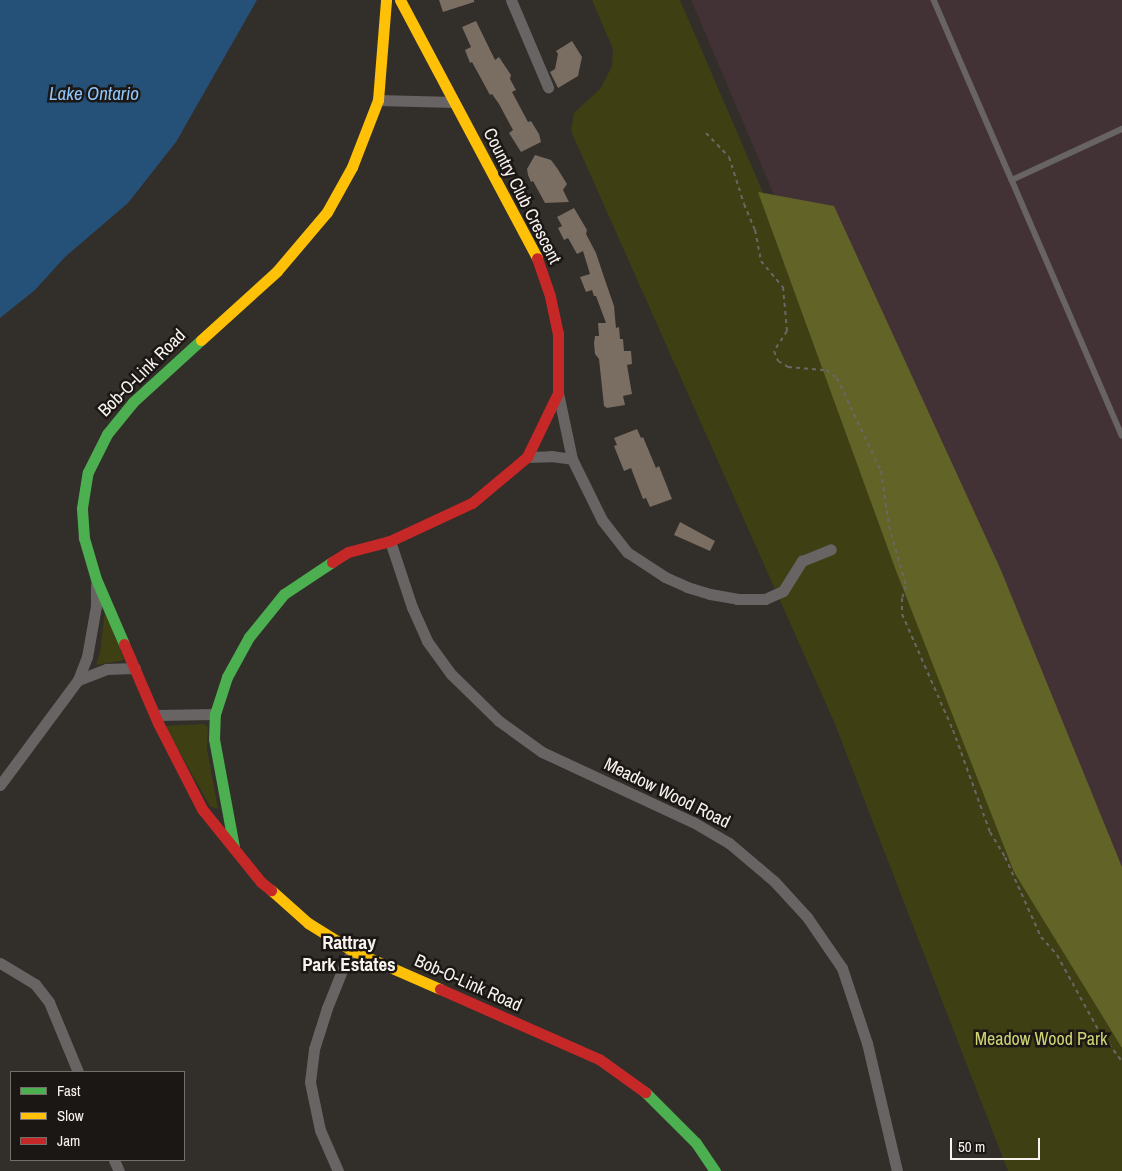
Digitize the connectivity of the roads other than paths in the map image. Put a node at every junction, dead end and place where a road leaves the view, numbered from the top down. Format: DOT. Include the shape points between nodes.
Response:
graph roads {
  1 [pos="386,0"];
  2 [pos="400,0"];
  3 [pos="511,0"];
  4 [pos="934,0"];
  5 [pos="548,87"];
  6 [pos="378,100"];
  7 [pos="454,102"];
  8 [pos="1122,129"];
  9 [pos="1012,180"];
  10 [pos="558,393"];
  11 [pos="1122,435"];
  12 [pos="526,458"];
  13 [pos="572,459"];
  14 [pos="390,541"];
  15 [pos="831,549"];
  16 [pos="96,579"];
  17 [pos="135,668"];
  18 [pos="78,680"];
  19 [pos="215,714"];
  20 [pos="156,715"];
  21 [pos="0,784"];
  22 [pos="234,849"];
  23 [pos="353,951"];
  24 [pos="0,962"];
  25 [pos="78,1071"];
  26 [pos="338,1171"];
  27 [pos="715,1171"];
  28 [pos="897,1171"];
  1 -- 6 [label="street, Bob-O-Link Road"];
  2 -- 7 [label="street, Country Club Crescent"];
  3 -- 5 [label="street"];
  4 -- 9 [label="lane"];
  6 -- 7 [label="street"];
  6 -- 16 [label="street, Bob-O-Link Road" via="352,168 326,212 277,270 133,402 107,434 88,472 82,508 84,538"];
  7 -- 10 [label="street, Country Club Crescent" via="536,253 558,334"];
  8 -- 9 [label="lane"];
  9 -- 11 [label="lane"];
  10 -- 12 [label="street, Country Club Crescent"];
  10 -- 13 [label="street"];
  12 -- 13 [label="street" via="551,456"];
  12 -- 14 [label="street, Country Club Crescent" via="472,503"];
  13 -- 15 [label="street" via="613,537 627,552 687,587 737,598 765,599 783,590 802,561"];
  14 -- 19 [label="street, Country Club Crescent" via="348,552 284,594 249,637 227,677"];
  14 -- 28 [label="street, Meadow Wood Road" via="427,641 450,674 499,721 542,752 693,822 729,843 774,880 807,917 842,968 867,1043"];
  16 -- 17 [label="street, Bob-O-Link Road"];
  16 -- 18 [label="street" via="96,606 87,657"];
  17 -- 18 [label="street" via="106,670"];
  17 -- 20 [label="street, Bob-O-Link Road"];
  18 -- 21 [label="street"];
  19 -- 20 [label="street"];
  19 -- 22 [label="street, Country Club Crescent" via="214,740"];
  20 -- 22 [label="street, Bob-O-Link Road" via="202,809"];
  22 -- 23 [label="street, Bob-O-Link Road" via="282,902 308,923"];
  23 -- 26 [label="street" via="327,1008 314,1049 310,1082 320,1130"];
  23 -- 27 [label="street, Bob-O-Link Road" via="599,1059 652,1097 696,1143"];
  24 -- 25 [label="street" via="35,984 48,1002"];
}
